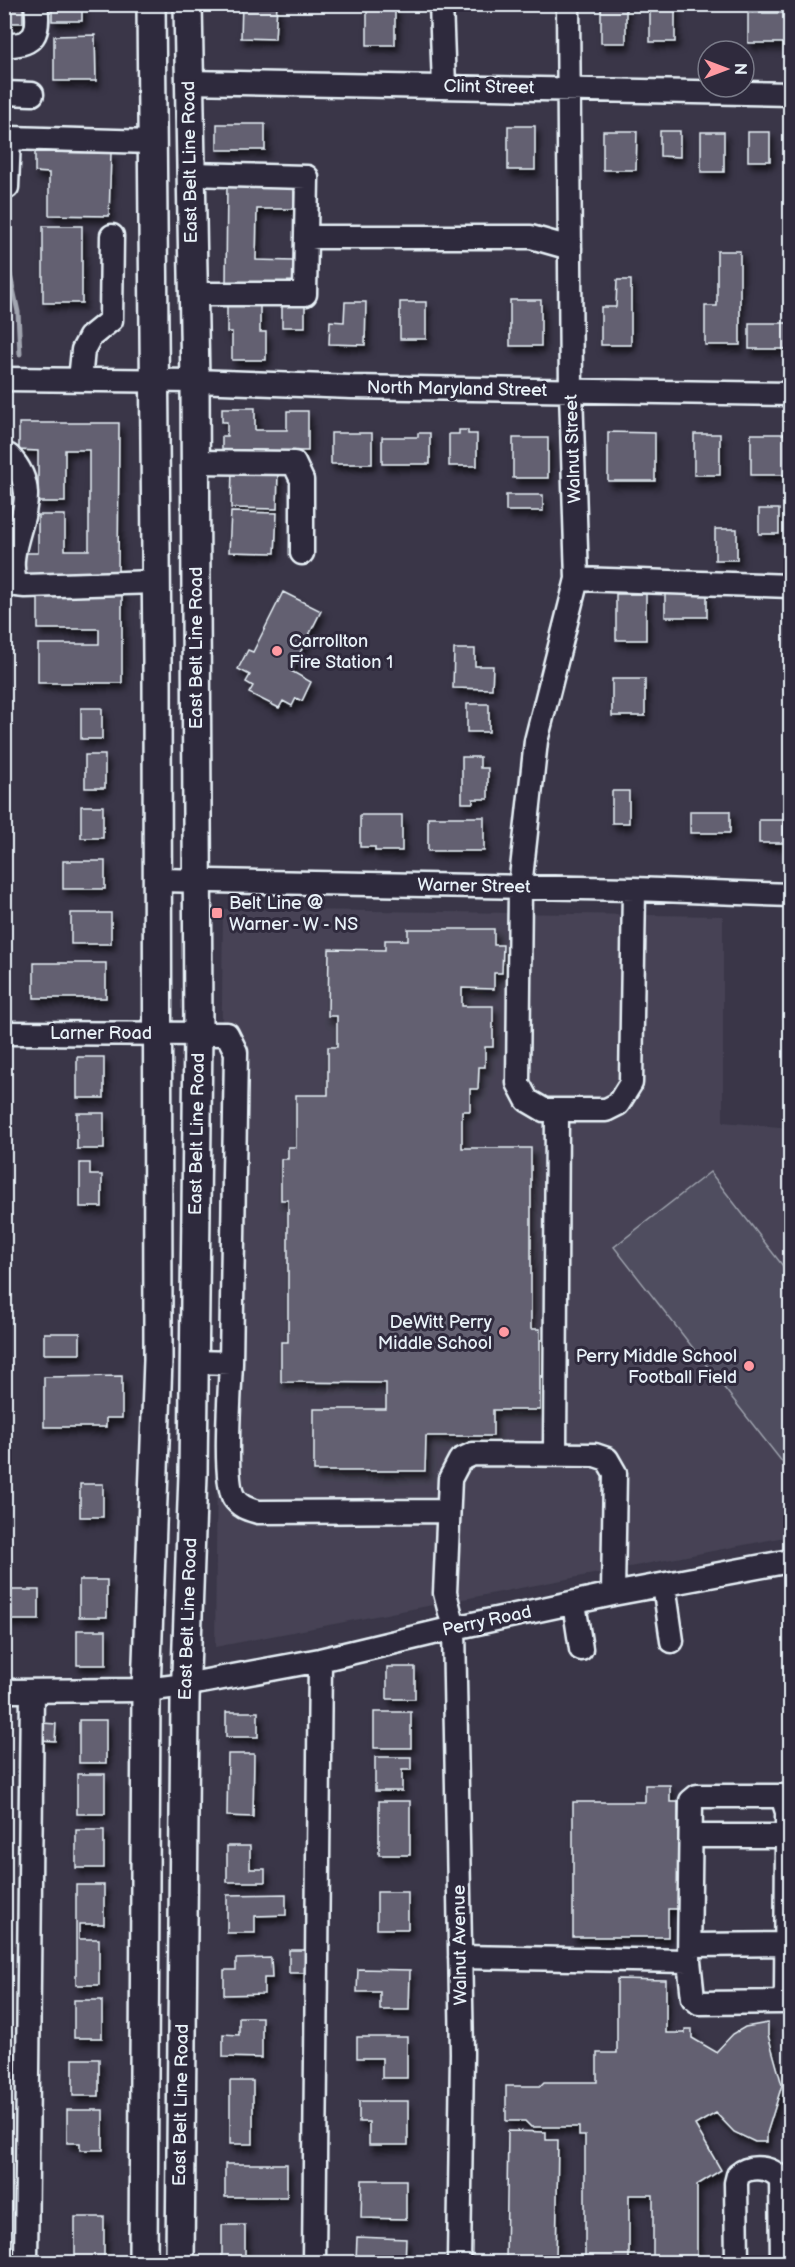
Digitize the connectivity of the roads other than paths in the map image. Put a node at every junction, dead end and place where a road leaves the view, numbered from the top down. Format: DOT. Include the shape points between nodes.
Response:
graph roads {
  1 [pos="36,4"];
  2 [pos="151,4"];
  3 [pos="188,4"];
  4 [pos="441,4"];
  5 [pos="568,4"];
  6 [pos="4,45"];
  7 [pos="188,82"];
  8 [pos="444,86"];
  9 [pos="569,88"];
  10 [pos="4,93"];
  11 [pos="32,94"];
  12 [pos="790,94"];
  13 [pos="152,142"];
  14 [pos="190,174"];
  15 [pos="7,187"];
  16 [pos="112,236"];
  17 [pos="306,239"];
  18 [pos="570,248"];
  19 [pos="193,294"];
  20 [pos="4,380"];
  21 [pos="80,380"];
  22 [pos="153,381"];
  23 [pos="195,381"];
  24 [pos="571,391"];
  25 [pos="790,393"];
  26 [pos="4,456"];
  27 [pos="195,462"];
  28 [pos="302,553"];
  29 [pos="578,579"];
  30 [pos="156,582"];
  31 [pos="790,586"];
  32 [pos="157,880"];
  33 [pos="196,880"];
  34 [pos="520,887"];
  35 [pos="634,889"];
  36 [pos="790,895"];
  37 [pos="4,1033"];
  38 [pos="157,1033"];
  39 [pos="198,1034"];
  40 [pos="557,1110"];
  41 [pos="195,1362"];
  42 [pos="231,1363"];
  43 [pos="555,1454"];
  44 [pos="448,1511"];
  45 [pos="790,1561"];
  46 [pos="664,1585"];
  47 [pos="613,1594"];
  48 [pos="574,1603"];
  49 [pos="454,1628"];
  50 [pos="672,1641"];
  51 [pos="581,1648"];
  52 [pos="320,1660"];
  53 [pos="185,1685"];
  54 [pos="4,1690"];
  55 [pos="32,1690"];
  56 [pos="146,1690"];
  57 [pos="692,1836"];
  58 [pos="789,1836"];
  59 [pos="788,1944"];
  60 [pos="689,1953"];
  61 [pos="460,1957"];
  62 [pos="26,2262"];
  63 [pos="143,2262"];
  64 [pos="180,2262"];
  65 [pos="314,2262"];
  66 [pos="459,2262"];
  67 [pos="737,2262"];
  68 [pos="782,2262"];
  1 -- 6 [label="street" via="35,34 28,43"];
  2 -- 13 [label="main road, East Belt Line Road"];
  3 -- 7 [label="main road, East Belt Line Road"];
  4 -- 8 [label="street"];
  5 -- 9 [label="street, Walnut Street"];
  7 -- 8 [label="street, Clint Street"];
  7 -- 14 [label="main road, East Belt Line Road"];
  8 -- 9 [label="street, Clint Street"];
  9 -- 12 [label="street, Clint Street"];
  9 -- 18 [label="street, Walnut Street"];
  10 -- 11 [label="street"];
  13 -- 15 [label="street" via="9,138"];
  13 -- 22 [label="main road, East Belt Line Road"];
  14 -- 17 [label="street" via="307,177"];
  14 -- 19 [label="main road, East Belt Line Road"];
  16 -- 21 [label="street" via="111,320 90,337 83,350"];
  17 -- 18 [label="street" via="531,237"];
  17 -- 19 [label="street" via="305,294"];
  18 -- 24 [label="street, Walnut Street"];
  19 -- 23 [label="main road, East Belt Line Road"];
  20 -- 21 [label="street, North Maryland Street"];
  21 -- 22 [label="street, North Maryland Street"];
  22 -- 23 [label="street, North Maryland Street"];
  22 -- 30 [label="main road, East Belt Line Road"];
  23 -- 24 [label="street, North Maryland Street"];
  23 -- 27 [label="main road, East Belt Line Road"];
  24 -- 25 [label="street, North Maryland Street"];
  24 -- 29 [label="street, Walnut Street"];
  26 -- 30 [label="street" via="19,467 25,481 25,506 14,530 11,549 10,574 16,585"];
  27 -- 28 [label="street" via="294,463 302,480"];
  27 -- 33 [label="main road, East Belt Line Road"];
  29 -- 31 [label="street"];
  29 -- 34 [label="street, Walnut Street" via="536,741"];
  30 -- 32 [label="main road, East Belt Line Road"];
  32 -- 33 [label="street, Warner Street"];
  32 -- 38 [label="main road, East Belt Line Road"];
  33 -- 34 [label="street, Warner Street"];
  33 -- 39 [label="main road, East Belt Line Road"];
  34 -- 35 [label="street, Warner Street"];
  34 -- 40 [label="street, Walnut Street" via="518,1083 527,1100 544,1110"];
  35 -- 36 [label="street, Warner Street"];
  35 -- 40 [label="street, Walnut Street" via="631,1083 618,1104 606,1110"];
  37 -- 38 [label="street, Larner Road"];
  38 -- 39 [label="street, Larner Road"];
  38 -- 56 [label="main road, East Belt Line Road" via="158,1360"];
  39 -- 41 [label="main road, East Belt Line Road"];
  39 -- 42 [label="street, Larner Road" via="227,1034 236,1052"];
  40 -- 43 [label="street"];
  41 -- 42 [label="street"];
  41 -- 53 [label="main road, East Belt Line Road"];
  42 -- 44 [label="street" via="228,1478 233,1497 243,1508 258,1512"];
  43 -- 44 [label="street, Walnut Avenue" via="473,1454 460,1460 450,1479"];
  43 -- 47 [label="street, Walnut Avenue" via="595,1455 607,1459 615,1473"];
  44 -- 49 [label="street, Walnut Avenue" via="445,1593"];
  45 -- 46 [label="street, Perry Road"];
  46 -- 47 [label="street, Perry Road"];
  46 -- 50 [label="street"];
  47 -- 48 [label="street, Perry Road"];
  48 -- 49 [label="street, Perry Road"];
  48 -- 51 [label="street"];
  49 -- 52 [label="street, Perry Road"];
  49 -- 61 [label="street, Walnut Avenue"];
  52 -- 53 [label="street, Perry Road"];
  52 -- 65 [label="street"];
  53 -- 56 [label="street, Perry Road"];
  53 -- 64 [label="main road, East Belt Line Road"];
  54 -- 55 [label="street, Perry Road"];
  55 -- 56 [label="street, Perry Road"];
  55 -- 62 [label="street"];
  56 -- 63 [label="main road, East Belt Line Road"];
  57 -- 58 [label="street"];
  57 -- 58 [label="street" via="692,1801 697,1796 764,1795 782,1796"];
  57 -- 60 [label="street"];
  58 -- 59 [label="street"];
  59 -- 60 [label="street"];
  59 -- 60 [label="street" via="783,2002 699,2003 693,1998"];
  60 -- 61 [label="street"];
  61 -- 66 [label="street, Walnut Avenue"];
  67 -- 68 [label="street" via="738,2175 747,2170 771,2170 781,2180"];
}
